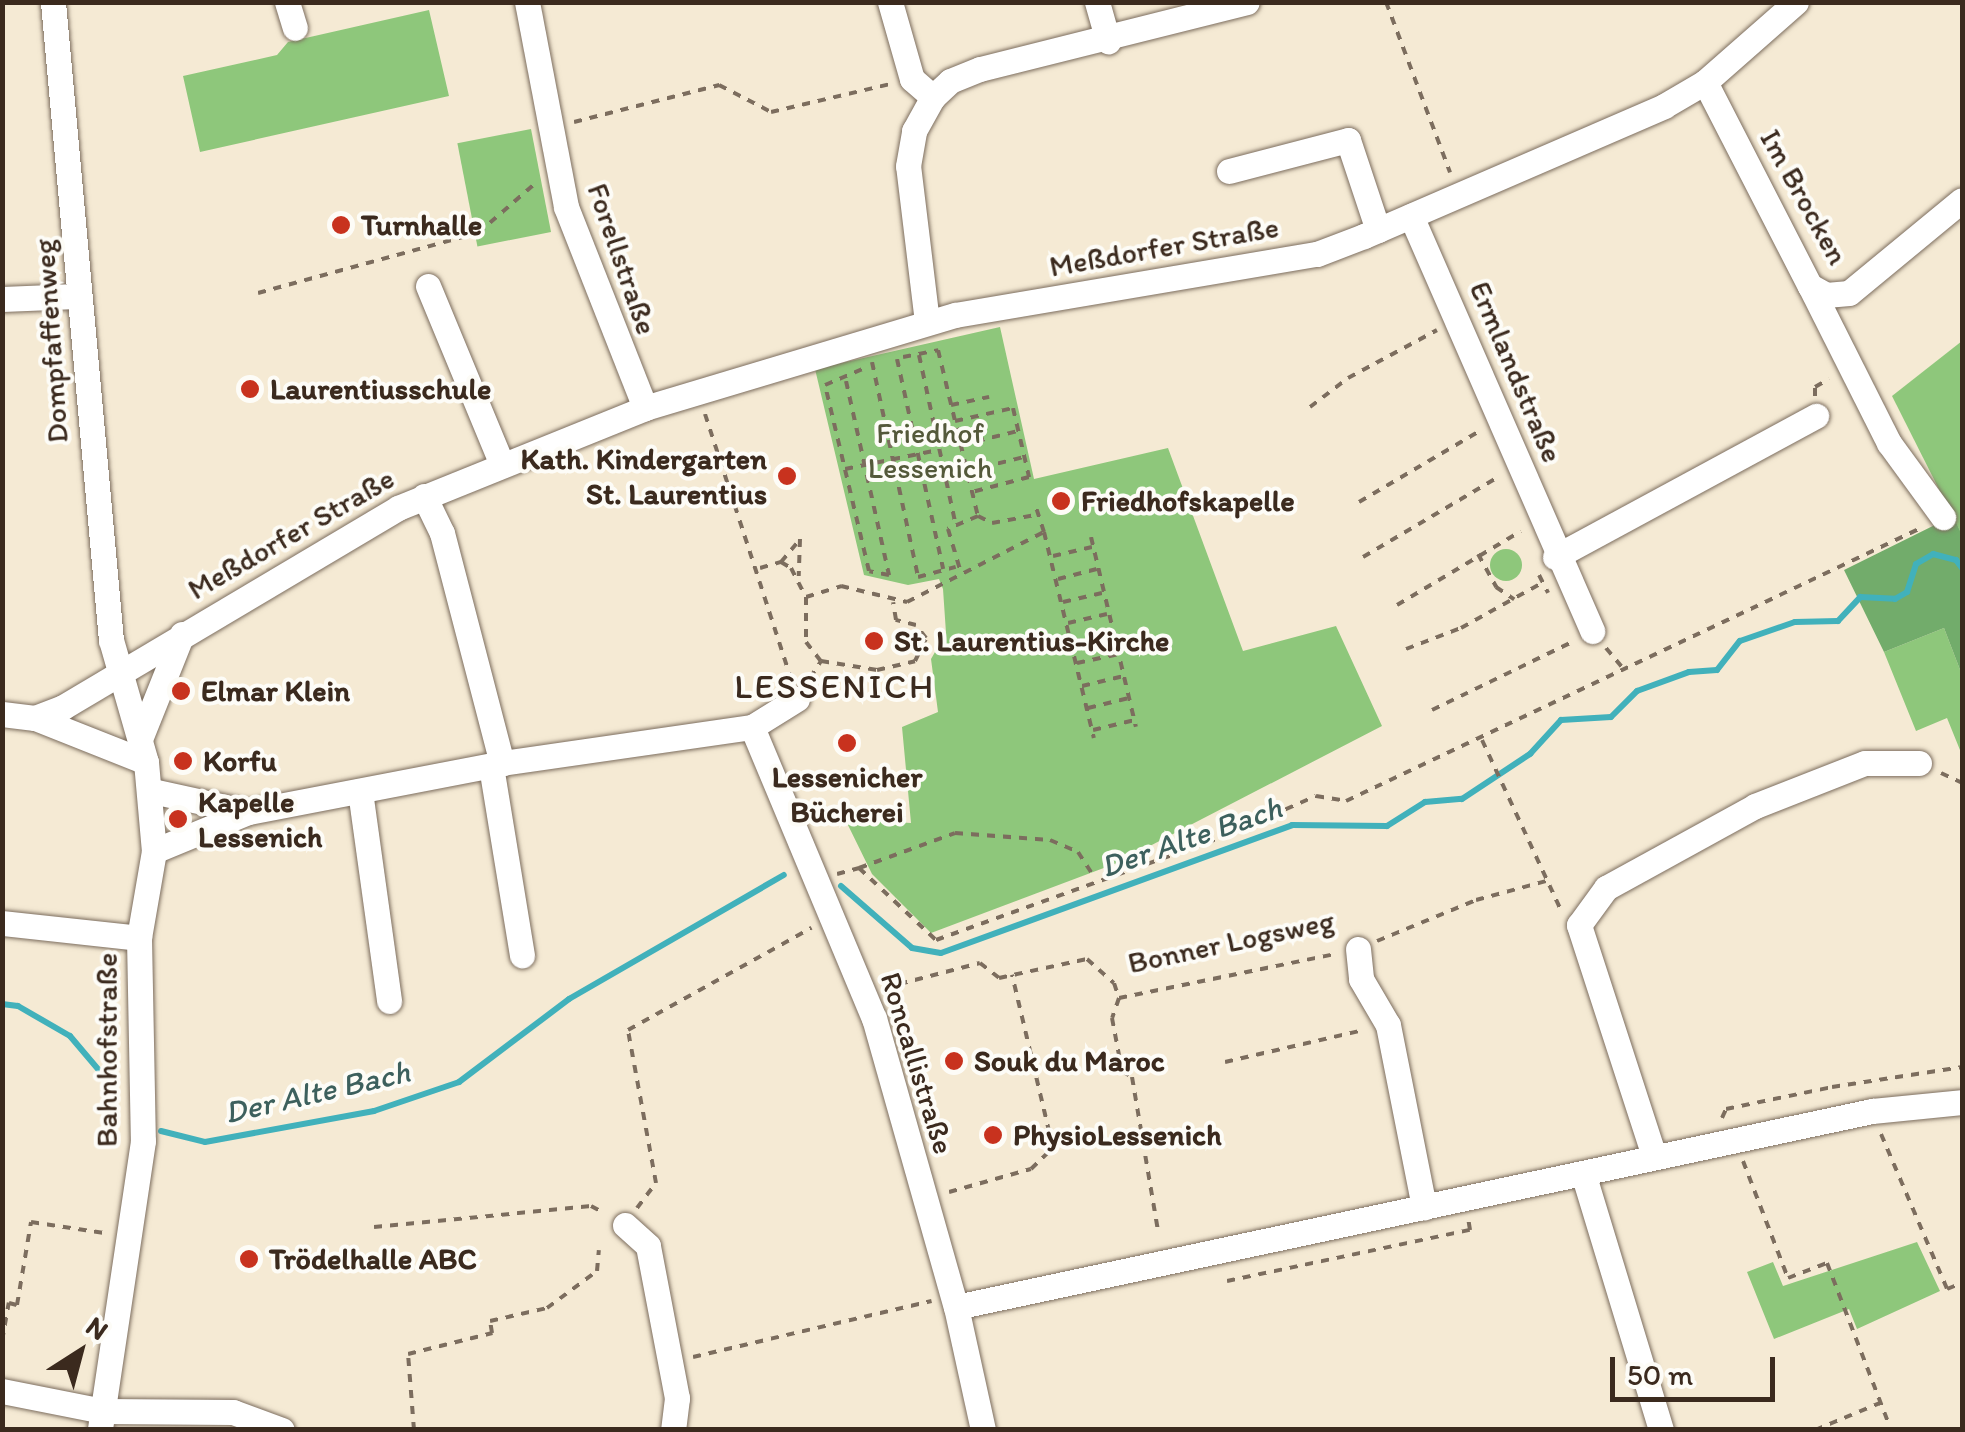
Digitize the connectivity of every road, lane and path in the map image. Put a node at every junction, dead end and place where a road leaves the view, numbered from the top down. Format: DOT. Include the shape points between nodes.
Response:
graph roads {
  1 [pos="53,2"];
  2 [pos="287,2"];
  3 [pos="527,2"];
  4 [pos="890,2"];
  5 [pos="1098,2"];
  6 [pos="1248,2"];
  7 [pos="1386,2"];
  8 [pos="1787,6"];
  9 [pos="295,28"];
  10 [pos="1108,40"];
  11 [pos="912,79"];
  12 [pos="1705,82"];
  13 [pos="933,97"];
  14 [pos="550,128"];
  15 [pos="558,171"];
  16 [pos="1229,171"];
  17 [pos="1459,196"];
  18 [pos="1962,200"];
  19 [pos="1410,216"];
  20 [pos="1378,230"];
  21 [pos="428,286"];
  22 [pos="1810,286"];
  23 [pos="258,293"];
  24 [pos="76,296"];
  25 [pos="2,299"];
  26 [pos="927,322"];
  27 [pos="1445,326"];
  28 [pos="872,354"];
  29 [pos="918,354"];
  30 [pos="897,358"];
  31 [pos="872,364"];
  32 [pos="1850,367"];
  33 [pos="846,381"];
  34 [pos="697,390"];
  35 [pos="989,396"];
  36 [pos="952,405"];
  37 [pos="1310,407"];
  38 [pos="645,408"];
  39 [pos="1816,416"];
  40 [pos="1504,418"];
  41 [pos="955,421"];
  42 [pos="1018,431"];
  43 [pos="961,445"];
  44 [pos="938,450"];
  45 [pos="918,456"];
  46 [pos="1024,457"];
  47 [pos="892,462"];
  48 [pos="502,465"];
  49 [pos="864,467"];
  50 [pos="844,470"];
  51 [pos="967,471"];
  52 [pos="1504,474"];
  53 [pos="972,492"];
  54 [pos="424,496"];
  55 [pos="1359,502"];
  56 [pos="978,516"];
  57 [pos="1944,517"];
  58 [pos="956,526"];
  59 [pos="1523,530"];
  60 [pos="1044,532"];
  61 [pos="1091,537"];
  62 [pos="1094,546"];
  63 [pos="1478,554"];
  64 [pos="1053,556"];
  65 [pos="1555,556"];
  66 [pos="1363,557"];
  67 [pos="781,562"];
  68 [pos="958,566"];
  69 [pos="760,568"];
  70 [pos="1099,569"];
  71 [pos="944,571"];
  72 [pos="961,573"];
  73 [pos="800,576"];
  74 [pos="1058,578"];
  75 [pos="1542,583"];
  76 [pos="1104,592"];
  77 [pos="806,597"];
  78 [pos="1514,599"];
  79 [pos="893,602"];
  80 [pos="1063,602"];
  81 [pos="1397,605"];
  82 [pos="1109,613"];
  83 [pos="1068,623"];
  84 [pos="1592,631"];
  85 [pos="1114,633"];
  86 [pos="182,634"];
  87 [pos="1072,642"];
  88 [pos="1406,649"];
  89 [pos="1119,654"];
  90 [pos="820,661"];
  91 [pos="1077,663"];
  92 [pos="120,674"];
  93 [pos="1124,676"];
  94 [pos="1082,686"];
  95 [pos="1130,698"];
  96 [pos="797,699"];
  97 [pos="1088,708"];
  98 [pos="1432,710"];
  99 [pos="2,714"];
  100 [pos="35,718"];
  101 [pos="752,728"];
  102 [pos="1092,730"];
  103 [pos="1094,738"];
  104 [pos="1482,740"];
  105 [pos="143,751"];
  106 [pos="1919,763"];
  107 [pos="497,764"];
  108 [pos="152,791"];
  109 [pos="360,791"];
  110 [pos="248,812"];
  111 [pos="154,851"];
  112 [pos="859,868"];
  113 [pos="1096,878"];
  114 [pos="818,880"];
  115 [pos="1550,880"];
  116 [pos="832,916"];
  117 [pos="2,924"];
  118 [pos="1579,926"];
  119 [pos="139,938"];
  120 [pos="1358,949"];
  121 [pos="522,955"];
  122 [pos="1012,975"];
  123 [pos="864,993"];
  124 [pos="1119,998"];
  125 [pos="388,1001"];
  126 [pos="1388,1025"];
  127 [pos="1225,1062"];
  128 [pos="1962,1067"];
  129 [pos="1962,1102"];
  130 [pos="1872,1111"];
  131 [pos="1723,1142"];
  132 [pos="1654,1156"];
  133 [pos="1583,1173"];
  134 [pos="1463,1198"];
  135 [pos="925,1199"];
  136 [pos="1424,1207"];
  137 [pos="625,1225"];
  138 [pos="374,1227"];
  139 [pos="1158,1230"];
  140 [pos="129,1236"];
  141 [pos="599,1250"];
  142 [pos="1228,1281"];
  143 [pos="1962,1283"];
  144 [pos="956,1307"];
  145 [pos="2,1341"];
  146 [pos="672,1362"];
  147 [pos="2,1391"];
  148 [pos="1880,1403"];
  149 [pos="102,1420"];
  150 [pos="282,1430"];
  151 [pos="414,1430"];
  152 [pos="673,1430"];
  153 [pos="983,1430"];
  154 [pos="1661,1430"];
  155 [pos="1814,1430"];
  156 [pos="1891,1430"];
  1 -- 24 [label="street, Dompfaffenweg" via="72,166"];
  2 -- 9 [label="street"];
  3 -- 14 [label="street, Forellstraße"];
  4 -- 11 [label="street"];
  5 -- 10 [label="street"];
  6 -- 10 [label="street"];
  7 -- 17 [label="path"];
  8 -- 12 [label="street, Meßdorfer Straße"];
  10 -- 13 [label="street" via="980,69 950,81"];
  11 -- 13 [label="street"];
  11 -- 14 [label="path" via="771,112 719,86"];
  12 -- 17 [label="street, Meßdorfer Straße"];
  12 -- 22 [label="street, Im Brocken"];
  13 -- 26 [label="street" via="914,132 908,166"];
  14 -- 15 [label="street, Forellstraße"];
  15 -- 23 [label="path" via="521,190 478,233"];
  15 -- 38 [label="street, Forellstraße" via="587,272"];
  16 -- 20 [label="street" via="1348,140"];
  17 -- 19 [label="street, Meßdorfer Straße"];
  18 -- 22 [label="street, Im Brocken" via="1849,294 1826,295"];
  19 -- 20 [label="street, Meßdorfer Straße"];
  19 -- 40 [label="street, Ermlandstraße"];
  20 -- 26 [label="street, Meßdorfer Straße" via="1317,254"];
  21 -- 48 [label="street"];
  22 -- 32 [label="street"];
  24 -- 25 [label="street"];
  24 -- 92 [label="street, Dompfaffenweg" via="110,632"];
  26 -- 34 [label="street, Meßdorfer Straße"];
  27 -- 37 [label="path" via="1348,378"];
  28 -- 31 [label="path"];
  29 -- 30 [label="path"];
  29 -- 36 [label="path" via="938,350"];
  29 -- 44 [label="path"];
  30 -- 31 [label="path"];
  30 -- 45 [label="path"];
  31 -- 33 [label="path"];
  31 -- 47 [label="path"];
  32 -- 39 [label="path" via="1815,387"];
  32 -- 57 [label="street" via="1912,480"];
  33 -- 49 [label="path"];
  33 -- 50 [label="path" via="824,386"];
  34 -- 38 [label="street, Meßdorfer Straße"];
  34 -- 69 [label="path"];
  35 -- 36 [label="path"];
  36 -- 41 [label="path"];
  38 -- 48 [label="street, Meßdorfer Straße"];
  39 -- 65 [label="street"];
  40 -- 55 [label="path"];
  40 -- 65 [label="street, Ermlandstraße"];
  41 -- 42 [label="path" via="1014,408"];
  41 -- 43 [label="path"];
  42 -- 43 [label="path"];
  42 -- 46 [label="path"];
  43 -- 51 [label="path"];
  44 -- 45 [label="path"];
  44 -- 58 [label="path"];
  45 -- 47 [label="path"];
  45 -- 71 [label="path"];
  46 -- 51 [label="path"];
  46 -- 53 [label="path" via="1029,478"];
  47 -- 49 [label="path"];
  47 -- 71 [label="path" via="918,577"];
  48 -- 54 [label="street, Meßdorfer Straße"];
  49 -- 50 [label="path"];
  49 -- 50 [label="path" via="889,575 869,571"];
  51 -- 53 [label="path"];
  52 -- 66 [label="path"];
  53 -- 56 [label="path"];
  54 -- 86 [label="street, Meßdorfer Straße"];
  54 -- 107 [label="street" via="442,534"];
  56 -- 58 [label="path"];
  56 -- 60 [label="path" via="992,524 1036,512"];
  57 -- 104 [label="path" via="1585,684"];
  58 -- 68 [label="path" via="948,529"];
  59 -- 63 [label="path"];
  60 -- 64 [label="path"];
  60 -- 72 [label="path" via="1010,555"];
  61 -- 62 [label="path"];
  62 -- 64 [label="path"];
  62 -- 70 [label="path"];
  63 -- 78 [label="path" via="1496,587"];
  63 -- 81 [label="path"];
  64 -- 74 [label="path"];
  65 -- 84 [label="street, Ermlandstraße"];
  67 -- 69 [label="path"];
  67 -- 73 [label="path"];
  67 -- 73 [label="path" via="800,539"];
  68 -- 71 [label="path"];
  68 -- 72 [label="path"];
  69 -- 96 [label="path"];
  70 -- 74 [label="path"];
  70 -- 76 [label="path"];
  72 -- 79 [label="path" via="906,602"];
  73 -- 77 [label="path"];
  74 -- 80 [label="path"];
  75 -- 78 [label="path"];
  76 -- 80 [label="path"];
  76 -- 82 [label="path"];
  77 -- 79 [label="path" via="840,586"];
  77 -- 90 [label="path" via="806,642"];
  78 -- 88 [label="path"];
  79 -- 90 [label="path" via="896,620 916,625 926,638 915,661 877,670"];
  80 -- 83 [label="path"];
  82 -- 83 [label="path"];
  82 -- 85 [label="path"];
  83 -- 87 [label="path"];
  84 -- 98 [label="path"];
  85 -- 87 [label="path"];
  85 -- 89 [label="path"];
  86 -- 92 [label="street, Meßdorfer Straße"];
  86 -- 105 [label="street"];
  87 -- 91 [label="path"];
  89 -- 91 [label="path"];
  89 -- 93 [label="path"];
  90 -- 96 [label="path"];
  91 -- 94 [label="path"];
  92 -- 100 [label="street, Meßdorfer Straße"];
  92 -- 105 [label="street, Bahnhofstraße"];
  93 -- 94 [label="path"];
  93 -- 95 [label="path"];
  94 -- 97 [label="path"];
  95 -- 97 [label="path"];
  95 -- 102 [label="path" via="1135,724"];
  96 -- 101 [label="street"];
  97 -- 102 [label="path"];
  99 -- 100 [label="street"];
  100 -- 105 [label="street"];
  101 -- 107 [label="street"];
  101 -- 114 [label="street, Roncallistraße"];
  102 -- 103 [label="path"];
  104 -- 113 [label="path" via="1346,801 1316,796 1226,835"];
  104 -- 115 [label="path"];
  105 -- 108 [label="street, Bahnhofstraße"];
  106 -- 118 [label="street" via="1865,763 1755,806 1606,888"];
  107 -- 109 [label="street"];
  107 -- 121 [label="street"];
  108 -- 110 [label="street"];
  108 -- 111 [label="street, Bahnhofstraße"];
  109 -- 110 [label="street"];
  109 -- 125 [label="street"];
  110 -- 111 [label="street"];
  111 -- 119 [label="street, Bahnhofstraße"];
  112 -- 113 [label="path" via="955,833 1050,840 1078,852"];
  112 -- 113 [label="path" via="936,940"];
  112 -- 114 [label="path"];
  114 -- 116 [label="street, Roncallistraße"];
  115 -- 118 [label="path" via="1561,912"];
  115 -- 120 [label="path, Bonner Logsweg"];
  116 -- 123 [label="street, Roncallistraße"];
  116 -- 137 [label="path" via="628,1030 656,1184"];
  117 -- 119 [label="street"];
  118 -- 132 [label="street"];
  119 -- 140 [label="street, Bahnhofstraße" via="143,1142"];
  120 -- 124 [label="path, Bonner Logsweg"];
  120 -- 126 [label="street, Bonner Logsweg" via="1361,979"];
  122 -- 123 [label="path" via="999,978 980,963"];
  122 -- 124 [label="path" via="1087,959 1114,983"];
  122 -- 135 [label="path" via="1052,1148 1031,1170"];
  123 -- 135 [label="street, Roncallistraße"];
  124 -- 139 [label="path, Bonner Logsweg" via="1112,1018 1122,1070 1132,1077"];
  126 -- 127 [label="path"];
  126 -- 136 [label="street, Bonner Logsweg"];
  128 -- 131 [label="path" via="1890,1074 1726,1109"];
  129 -- 130 [label="street"];
  130 -- 131 [label="street"];
  130 -- 143 [label="path" via="1947,1289"];
  131 -- 132 [label="street"];
  131 -- 148 [label="path" via="1788,1278 1827,1264"];
  132 -- 133 [label="street"];
  133 -- 134 [label="street"];
  133 -- 154 [label="street"];
  134 -- 136 [label="street"];
  134 -- 142 [label="path" via="1470,1230"];
  135 -- 144 [label="street, Roncallistraße"];
  136 -- 144 [label="street"];
  137 -- 138 [label="path" via="591,1206"];
  137 -- 146 [label="street" via="648,1246"];
  140 -- 145 [label="path" via="32,1222 17,1305 8,1304"];
  140 -- 149 [label="street, Bahnhofstraße"];
  141 -- 151 [label="path" via="597,1271 547,1308 490,1321 492,1332 408,1354"];
  144 -- 146 [label="path" via="934,1301"];
  144 -- 153 [label="street, Roncallistraße"];
  146 -- 152 [label="street"];
  147 -- 149 [label="street"];
  148 -- 155 [label="path"];
  148 -- 156 [label="path"];
  149 -- 150 [label="street" via="233,1412"];
}
